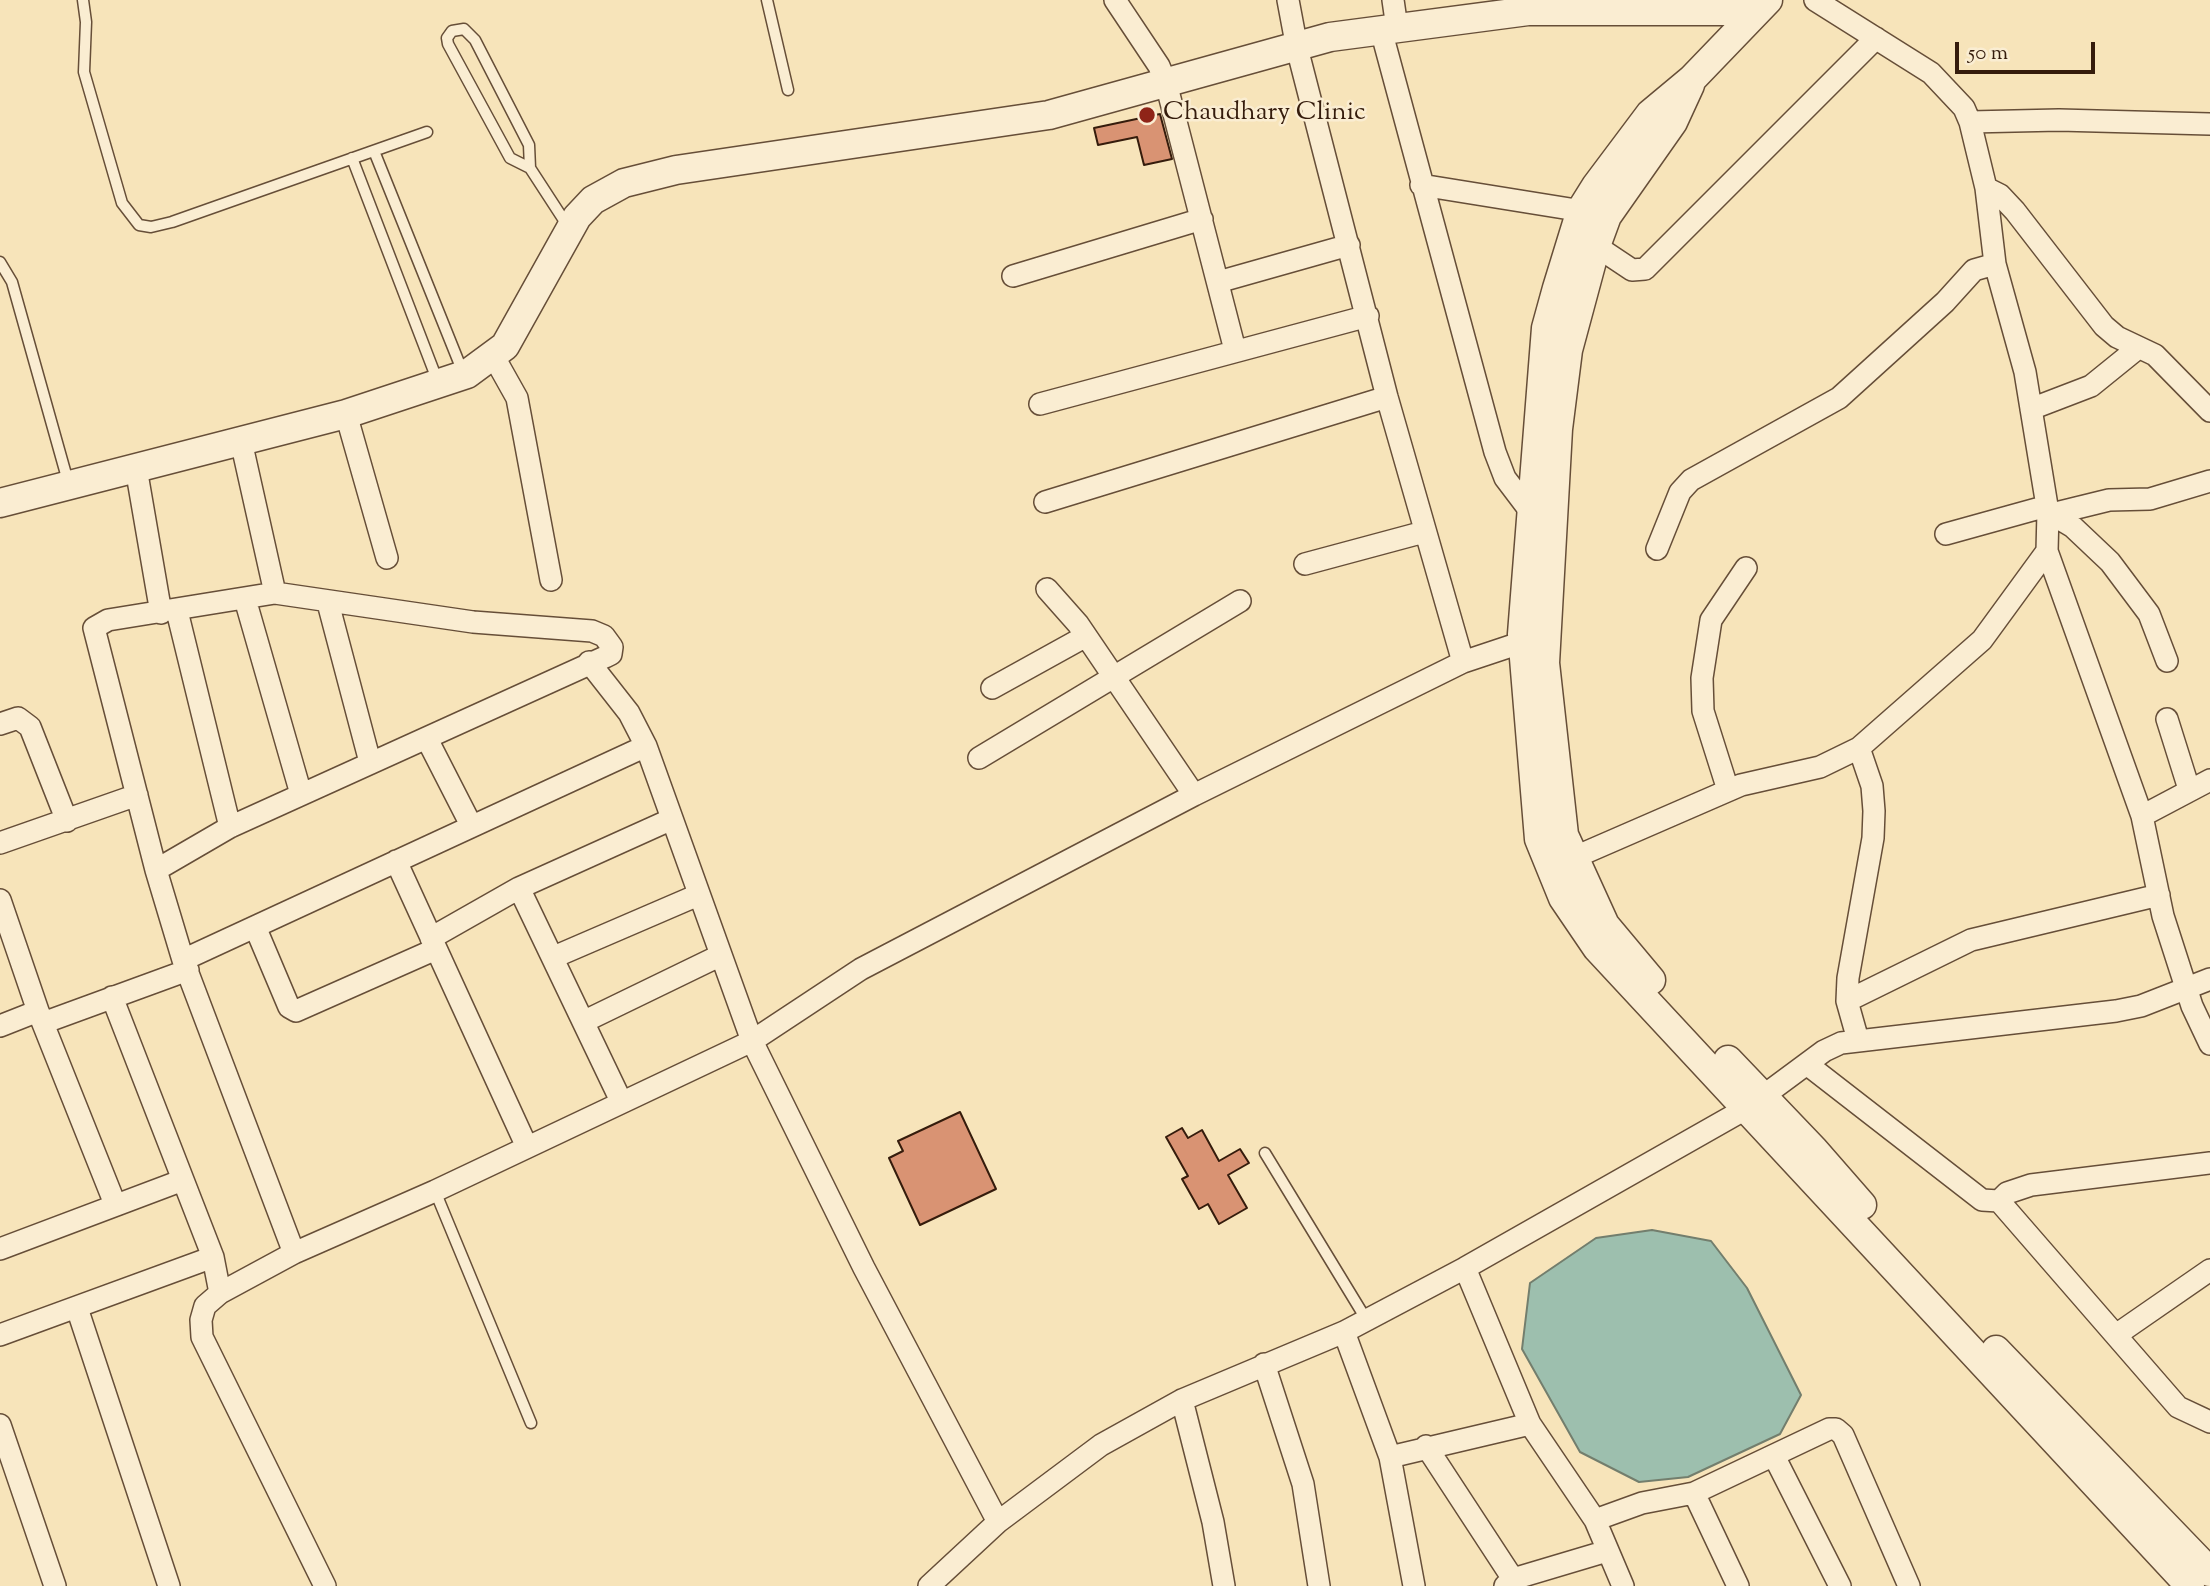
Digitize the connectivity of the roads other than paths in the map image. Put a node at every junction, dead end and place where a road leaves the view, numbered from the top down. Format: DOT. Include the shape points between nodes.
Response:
graph roads {
  1 [pos="83,0"];
  2 [pos="766,0"];
  3 [pos="1115,0"];
  4 [pos="1288,0"];
  5 [pos="1393,0"];
  6 [pos="1815,0"];
  7 [pos="1762,5"];
  8 [pos="1624,6"];
  9 [pos="1389,29"];
  10 [pos="1876,38"];
  11 [pos="1297,48"];
  12 [pos="1166,83"];
  13 [pos="788,90"];
  14 [pos="1970,122"];
  15 [pos="2210,124"];
  16 [pos="427,132"];
  17 [pos="374,151"];
  18 [pos="352,158"];
  19 [pos="530,168"];
  20 [pos="1422,185"];
  21 [pos="1986,188"];
  22 [pos="1594,213"];
  23 [pos="1202,219"];
  24 [pos="570,230"];
  25 [pos="1349,245"];
  26 [pos="1596,246"];
  27 [pos="0,262"];
  28 [pos="1995,264"];
  29 [pos="1013,276"];
  30 [pos="1218,282"];
  31 [pos="1368,316"];
  32 [pos="2138,348"];
  33 [pos="1235,350"];
  34 [pos="494,357"];
  35 [pos="451,379"];
  36 [pos="1387,397"];
  37 [pos="1040,404"];
  38 [pos="2031,409"];
  39 [pos="2210,411"];
  40 [pos="346,414"];
  41 [pos="241,441"];
  42 [pos="136,468"];
  43 [pos="2210,481"];
  44 [pos="69,485"];
  45 [pos="1045,502"];
  46 [pos="0,503"];
  47 [pos="1530,511"];
  48 [pos="2049,511"];
  49 [pos="1424,532"];
  50 [pos="1946,534"];
  51 [pos="1657,549"];
  52 [pos="2047,551"];
  53 [pos="387,558"];
  54 [pos="1305,564"];
  55 [pos="1746,568"];
  56 [pos="551,580"];
  57 [pos="1047,589"];
  58 [pos="275,593"];
  59 [pos="245,599"];
  60 [pos="1240,601"];
  61 [pos="328,603"];
  62 [pos="169,612"];
  63 [pos="1086,636"];
  64 [pos="1534,641"];
  65 [pos="2167,661"];
  66 [pos="589,662"];
  67 [pos="1462,662"];
  68 [pos="1113,678"];
  69 [pos="992,688"];
  70 [pos="2167,719"];
  71 [pos="0,724"];
  72 [pos="427,739"];
  73 [pos="646,746"];
  74 [pos="1859,748"];
  75 [pos="979,758"];
  76 [pos="370,762"];
  77 [pos="2210,780"];
  78 [pos="2189,789"];
  79 [pos="1728,790"];
  80 [pos="302,794"];
  81 [pos="137,795"];
  82 [pos="1194,795"];
  83 [pos="2142,816"];
  84 [pos="672,819"];
  85 [pos="67,821"];
  86 [pos="471,825"];
  87 [pos="230,827"];
  88 [pos="0,843"];
  89 [pos="1573,858"];
  90 [pos="396,861"];
  91 [pos="156,870"];
  92 [pos="519,888"];
  93 [pos="698,895"];
  94 [pos="2159,895"];
  95 [pos="0,901"];
  96 [pos="256,929"];
  97 [pos="433,943"];
  98 [pos="7,944"];
  99 [pos="719,956"];
  100 [pos="554,957"];
  101 [pos="185,965"];
  102 [pos="2210,979"];
  103 [pos="2186,990"];
  104 [pos="112,997"];
  105 [pos="1847,1001"];
  106 [pos="41,1017"];
  107 [pos="585,1021"];
  108 [pos="0,1026"];
  109 [pos="1858,1040"];
  110 [pos="752,1041"];
  111 [pos="2210,1044"];
  112 [pos="1808,1065"];
  113 [pos="621,1101"];
  114 [pos="1755,1102"];
  115 [pos="527,1147"];
  116 [pos="1265,1153"];
  117 [pos="2210,1163"];
  118 [pos="183,1180"];
  119 [pos="435,1191"];
  120 [pos="1998,1200"];
  121 [pos="115,1203"];
  122 [pos="0,1249"];
  123 [pos="294,1253"];
  124 [pos="213,1257"];
  125 [pos="1465,1268"];
  126 [pos="2210,1270"];
  127 [pos="220,1293"];
  128 [pos="77,1308"];
  129 [pos="1366,1319"];
  130 [pos="1344,1332"];
  131 [pos="0,1335"];
  132 [pos="2116,1335"];
  133 [pos="1264,1364"];
  134 [pos="1182,1400"];
  135 [pos="2210,1422"];
  136 [pos="531,1423"];
  137 [pos="1530,1424"];
  138 [pos="0,1425"];
  139 [pos="1426,1446"];
  140 [pos="1774,1456"];
  141 [pos="1390,1457"];
  142 [pos="1694,1493"];
  143 [pos="1594,1520"];
  144 [pos="998,1522"];
  145 [pos="1607,1551"];
  146 [pos="2210,1572"];
  147 [pos="1557,1577"];
  148 [pos="1509,1582"];
  149 [pos="55,1586"];
  150 [pos="169,1586"];
  151 [pos="325,1586"];
  152 [pos="929,1586"];
  153 [pos="1224,1586"];
  154 [pos="1320,1586"];
  155 [pos="1414,1586"];
  156 [pos="1623,1586"];
  157 [pos="1738,1586"];
  158 [pos="1840,1586"];
  159 [pos="1909,1586"];
  160 [pos="2190,1586"];
  1 -- 18 [label="lane" via="84,72 122,203 139,225 172,222"];
  2 -- 13 [label="lane"];
  3 -- 12 [label="street"];
  4 -- 11 [label="street"];
  5 -- 9 [label="street"];
  6 -- 10 [label="street"];
  7 -- 8 [label="street"];
  7 -- 22 [label="street" via="1692,79 1650,114"];
  8 -- 9 [label="street" via="1528,11"];
  9 -- 11 [label="street" via="1330,37"];
  9 -- 20 [label="street"];
  10 -- 14 [label="street" via="1931,73 1964,108"];
  10 -- 26 [label="street" via="1645,269 1632,270"];
  11 -- 12 [label="street"];
  11 -- 25 [label="street"];
  12 -- 23 [label="street"];
  12 -- 24 [label="street" via="1049,115 676,170 624,183 593,201"];
  14 -- 15 [label="street"];
  14 -- 21 [label="street"];
  16 -- 17 [label="lane"];
  17 -- 18 [label="lane"];
  17 -- 35 [label="lane"];
  18 -- 35 [label="lane"];
  19 -- 19 [label="lane" via="510,158 448,44 452,31 464,29 475,40 529,145"];
  19 -- 24 [label="lane"];
  20 -- 22 [label="street"];
  20 -- 47 [label="street" via="1495,452 1505,478"];
  21 -- 28 [label="street"];
  21 -- 32 [label="street" via="2015,211 2104,326"];
  22 -- 26 [label="street"];
  22 -- 47 [label="street" via="1546,328"];
  23 -- 29 [label="street"];
  23 -- 30 [label="street"];
  24 -- 34 [label="street" via="515,331"];
  25 -- 30 [label="street"];
  25 -- 31 [label="street"];
  26 -- 64 [label="street" via="1568,350"];
  27 -- 44 [label="lane" via="12,282"];
  28 -- 38 [label="street"];
  28 -- 51 [label="street" via="1974,270 1839,398 1691,480 1680,492"];
  30 -- 33 [label="street"];
  31 -- 33 [label="street"];
  31 -- 36 [label="street"];
  32 -- 38 [label="street" via="2091,386"];
  32 -- 39 [label="street" via="2155,355"];
  33 -- 37 [label="street"];
  34 -- 35 [label="street"];
  34 -- 56 [label="street" via="517,398"];
  35 -- 40 [label="street"];
  36 -- 45 [label="street"];
  36 -- 49 [label="street"];
  38 -- 48 [label="street"];
  40 -- 41 [label="street"];
  40 -- 53 [label="street"];
  41 -- 42 [label="street"];
  41 -- 58 [label="street"];
  42 -- 44 [label="street"];
  42 -- 62 [label="street"];
  43 -- 48 [label="street" via="2150,499 2109,500"];
  44 -- 46 [label="street"];
  47 -- 64 [label="street"];
  48 -- 50 [label="street"];
  48 -- 52 [label="street"];
  48 -- 65 [label="street" via="2110,562 2148,614"];
  49 -- 54 [label="street"];
  49 -- 67 [label="street"];
  52 -- 74 [label="street" via="1982,640"];
  52 -- 83 [label="street"];
  55 -- 79 [label="street" via="1711,620 1702,678 1703,711"];
  57 -- 63 [label="street"];
  58 -- 59 [label="street"];
  58 -- 61 [label="street"];
  59 -- 62 [label="street"];
  59 -- 80 [label="street"];
  60 -- 68 [label="street"];
  61 -- 66 [label="street" via="473,622 592,631 604,636 612,647 606,657"];
  61 -- 76 [label="street"];
  62 -- 81 [label="street" via="108,620 93,632"];
  62 -- 87 [label="street"];
  63 -- 68 [label="street"];
  63 -- 69 [label="street"];
  64 -- 67 [label="street"];
  64 -- 89 [label="street" via="1545,663 1564,835"];
  64 -- 114 [label="street" via="1539,839 1559,888 1597,948"];
  66 -- 72 [label="street"];
  66 -- 73 [label="street" via="629,713"];
  67 -- 82 [label="street"];
  68 -- 75 [label="street"];
  68 -- 82 [label="street"];
  70 -- 78 [label="street"];
  71 -- 85 [label="street" via="18,718 30,727"];
  72 -- 76 [label="street"];
  72 -- 86 [label="street"];
  73 -- 84 [label="street"];
  73 -- 86 [label="street"];
  74 -- 79 [label="street" via="1820,767"];
  74 -- 105 [label="street" via="1872,786 1873,838"];
  76 -- 80 [label="street"];
  77 -- 78 [label="street"];
  78 -- 83 [label="street"];
  79 -- 89 [label="street"];
  80 -- 87 [label="street"];
  81 -- 85 [label="street"];
  81 -- 91 [label="street"];
  82 -- 110 [label="street" via="861,969"];
  83 -- 94 [label="street"];
  84 -- 92 [label="street"];
  84 -- 93 [label="street"];
  85 -- 88 [label="street"];
  86 -- 90 [label="street"];
  87 -- 91 [label="street"];
  89 -- 114 [label="street" via="1605,925"];
  90 -- 96 [label="street"];
  90 -- 97 [label="street"];
  91 -- 101 [label="street"];
  92 -- 97 [label="street"];
  92 -- 100 [label="street"];
  93 -- 99 [label="street"];
  93 -- 100 [label="street"];
  94 -- 103 [label="street"];
  94 -- 105 [label="street" via="1971,940"];
  95 -- 98 [label="street"];
  96 -- 97 [label="street" via="289,1007 296,1011"];
  96 -- 101 [label="street"];
  97 -- 115 [label="street"];
  98 -- 106 [label="street"];
  99 -- 107 [label="street"];
  99 -- 110 [label="street"];
  100 -- 107 [label="street"];
  101 -- 104 [label="street"];
  101 -- 123 [label="street"];
  102 -- 103 [label="street"];
  103 -- 109 [label="street" via="2141,1006 2082,1017"];
  103 -- 111 [label="street"];
  104 -- 106 [label="street"];
  104 -- 118 [label="street"];
  105 -- 109 [label="street"];
  106 -- 108 [label="street"];
  106 -- 121 [label="street"];
  107 -- 113 [label="street"];
  109 -- 112 [label="street" via="1824,1051"];
  110 -- 113 [label="street"];
  110 -- 144 [label="street" via="864,1268"];
  112 -- 114 [label="street"];
  112 -- 120 [label="street" via="1982,1200"];
  113 -- 115 [label="street"];
  114 -- 125 [label="street"];
  114 -- 146 [label="street" via="1814,1150 1914,1266"];
  114 -- 160 [label="street"];
  115 -- 119 [label="street"];
  116 -- 129 [label="lane"];
  117 -- 120 [label="street" via="2031,1185"];
  118 -- 121 [label="street"];
  118 -- 124 [label="street"];
  119 -- 123 [label="street"];
  119 -- 136 [label="lane"];
  120 -- 132 [label="street"];
  121 -- 122 [label="street"];
  123 -- 127 [label="street"];
  124 -- 127 [label="street"];
  124 -- 128 [label="street"];
  125 -- 129 [label="street"];
  125 -- 137 [label="street"];
  126 -- 132 [label="street"];
  127 -- 151 [label="street" via="205,1306 202,1337"];
  128 -- 131 [label="street"];
  128 -- 150 [label="street"];
  129 -- 130 [label="street"];
  130 -- 133 [label="street"];
  130 -- 141 [label="street"];
  132 -- 135 [label="street" via="2178,1407"];
  133 -- 134 [label="street"];
  133 -- 154 [label="street" via="1303,1484"];
  134 -- 144 [label="street" via="1101,1445"];
  134 -- 153 [label="street"];
  137 -- 139 [label="street"];
  137 -- 143 [label="street"];
  138 -- 149 [label="street"];
  139 -- 141 [label="street"];
  139 -- 148 [label="street"];
  140 -- 142 [label="street"];
  140 -- 158 [label="street"];
  140 -- 159 [label="street" via="1829,1429 1843,1435"];
  141 -- 155 [label="street"];
  142 -- 143 [label="street" via="1642,1503"];
  142 -- 157 [label="street"];
  143 -- 145 [label="street"];
  144 -- 152 [label="street"];
  145 -- 147 [label="street"];
  145 -- 156 [label="street"];
  147 -- 148 [label="street"];
}
